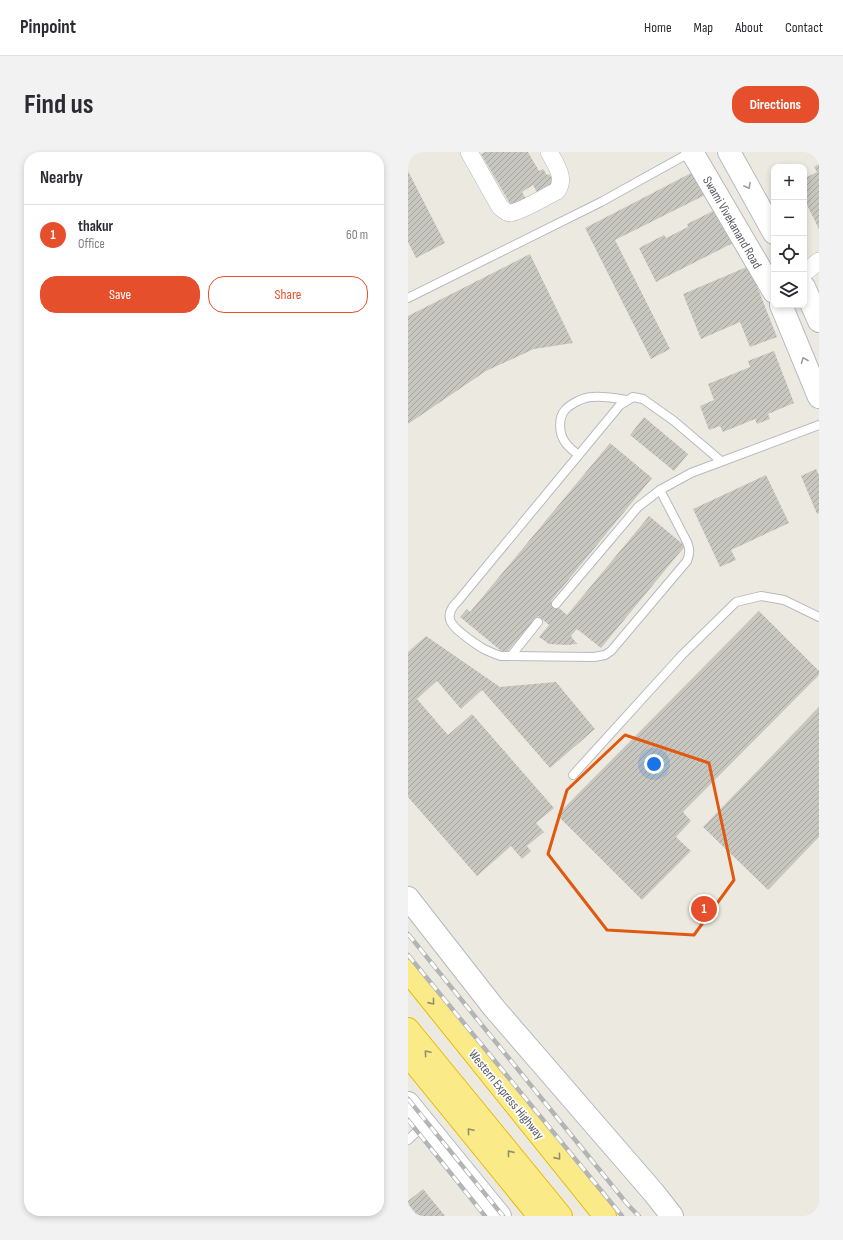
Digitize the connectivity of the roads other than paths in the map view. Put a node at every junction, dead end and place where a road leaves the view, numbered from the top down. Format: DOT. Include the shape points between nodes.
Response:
graph roads {
  1 [pos="469,152"];
  2 [pos="549,152"];
  3 [pos="691,152"];
  4 [pos="729,152"];
  5 [pos="771,228"];
  6 [pos="819,261"];
  7 [pos="777,272"];
  8 [pos="805,272"];
  9 [pos="408,298"];
  10 [pos="798,308"];
  11 [pos="806,308"];
  12 [pos="819,321"];
  13 [pos="819,396"];
  14 [pos="626,400"];
  15 [pos="819,425"];
  16 [pos="578,455"];
  17 [pos="721,461"];
  18 [pos="660,490"];
  19 [pos="556,604"];
  20 [pos="819,617"];
  21 [pos="538,622"];
  22 [pos="511,656"];
  23 [pos="573,775"];
  24 [pos="408,898"];
  25 [pos="408,971"];
  26 [pos="408,1029"];
  27 [pos="408,1055"];
  28 [pos="408,1103"];
  29 [pos="425,1124"];
  30 [pos="408,1140"];
  31 [pos="500,1216"];
  32 [pos="539,1216"];
  33 [pos="561,1216"];
  34 [pos="605,1216"];
  35 [pos="672,1216"];
  1 -- 2 [label="street" via="500,207 510,213 556,191 560,186 561,176"];
  3 -- 7 [label="street, Swami Vivekanand Road"];
  3 -- 9 [label="lane" via="601,202"];
  4 -- 5 [label="street, one-way"];
  6 -- 8 [label="street"];
  13 -- 10 [label="street, Swami Vivekanand Road, one-way"];
  11 -- 12 [label="street, Swami Vivekanand Road"];
  14 -- 16 [label="lane"];
  14 -- 16 [label="lane" via="591,397 580,400 564,410 560,430 564,442"];
  14 -- 17 [label="lane" via="633,397 643,399 674,421"];
  15 -- 17 [label="lane"];
  16 -- 22 [label="lane" via="452,607 449,615 454,628 487,652"];
  17 -- 18 [label="lane" via="691,473"];
  18 -- 19 [label="lane" via="638,507"];
  18 -- 22 [label="lane" via="690,548 690,554 687,561 611,651 594,658"];
  20 -- 23 [label="lane" via="784,600 761,596 736,602 682,655"];
  21 -- 22 [label="lane"];
  24 -- 35 [label="street" via="494,1008"];
  25 -- 34 [label="highway, Western Express Highway, one-way"];
  33 -- 26 [label="highway, one-way"];
  32 -- 27 [label="highway, one-way"];
  28 -- 29 [label="street"];
  29 -- 30 [label="lane"];
  29 -- 31 [label="street"];
}
